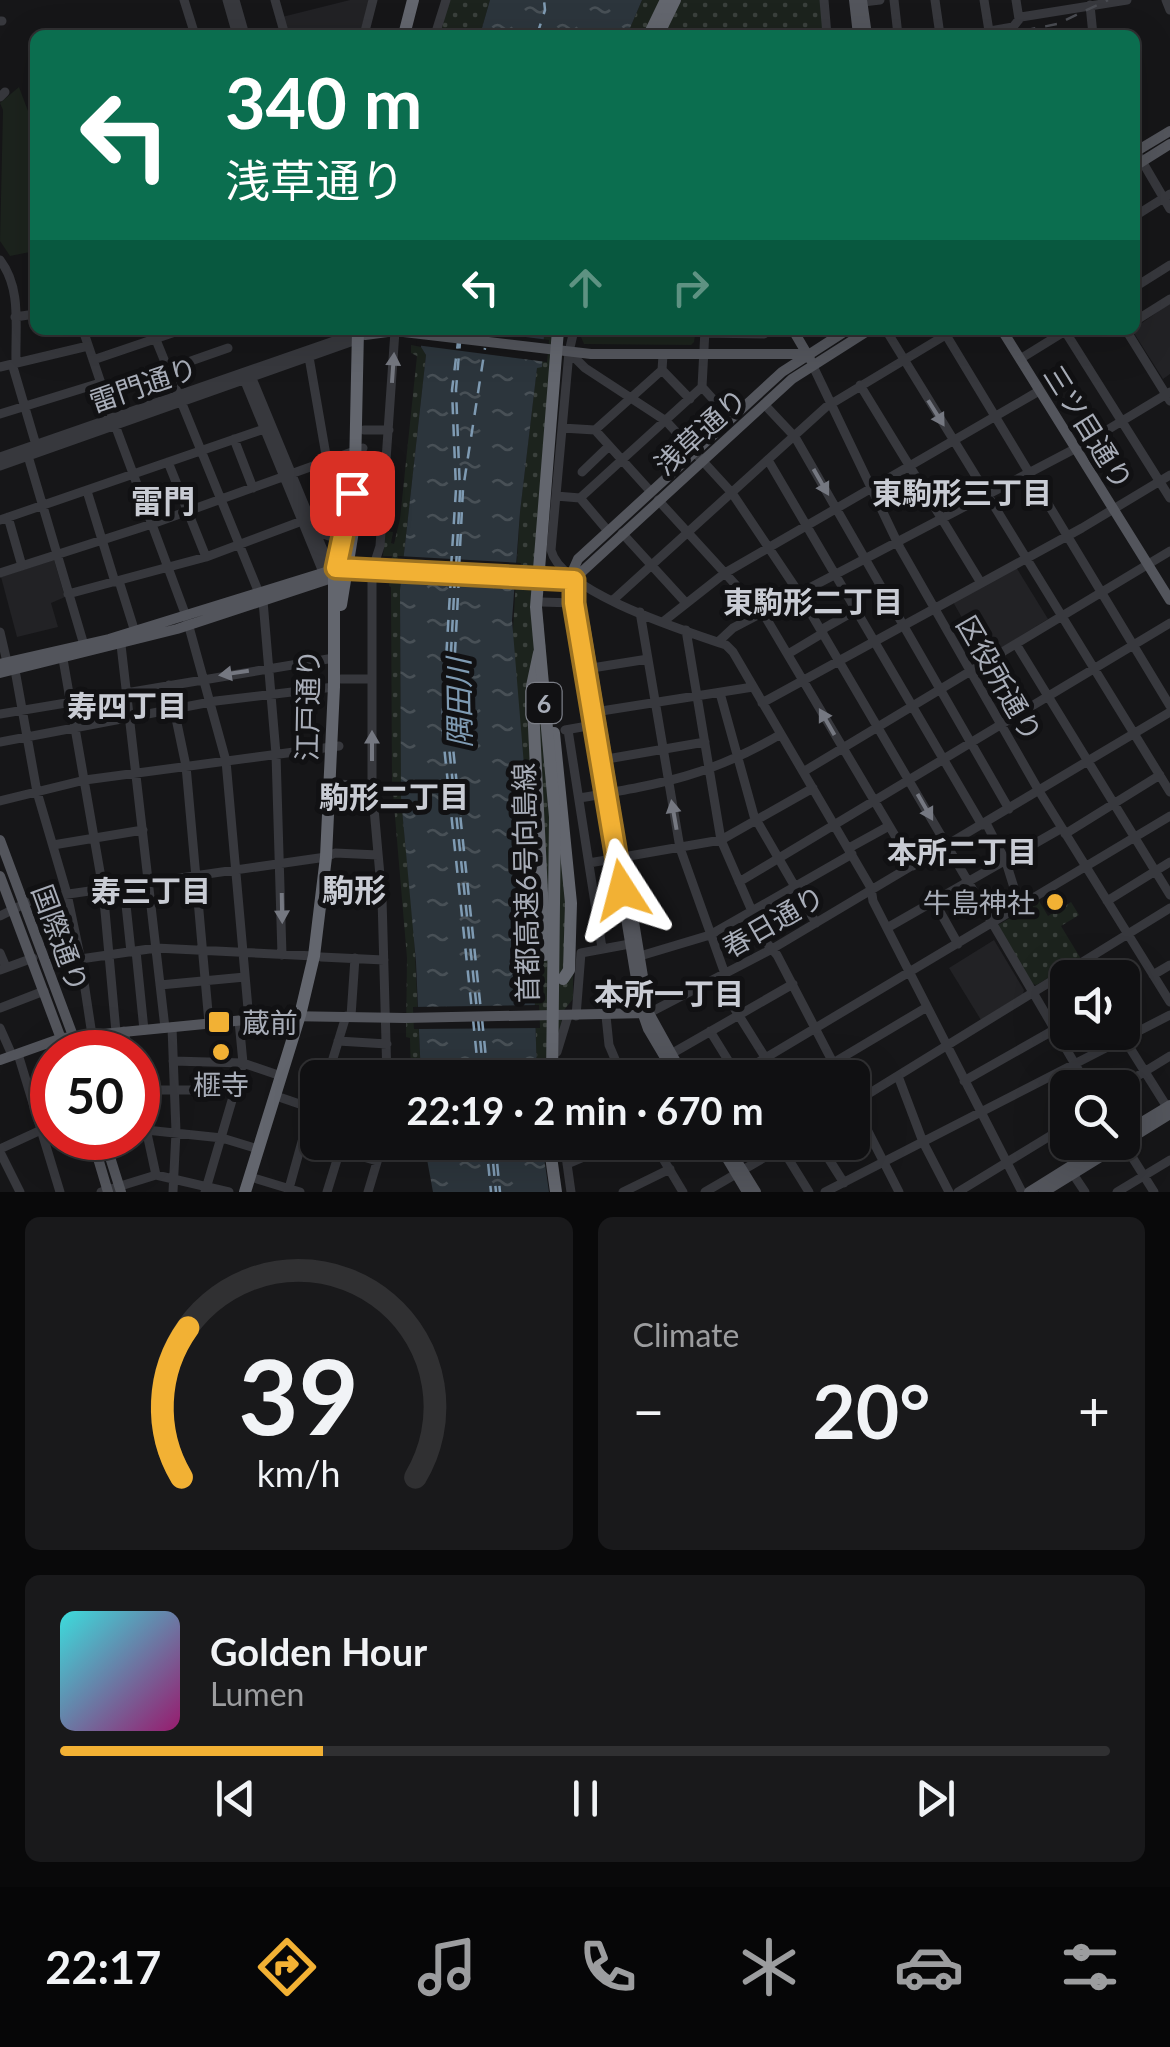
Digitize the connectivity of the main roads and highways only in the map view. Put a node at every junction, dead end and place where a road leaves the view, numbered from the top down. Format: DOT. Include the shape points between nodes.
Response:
graph roads {
  1 [pos="416,0"];
  2 [pos="671,0"];
  3 [pos="860,1"];
  4 [pos="409,30"];
  5 [pos="652,30"];
  6 [pos="662,30"];
  7 [pos="858,30"];
  8 [pos="866,30"];
  9 [pos="1170,131"];
  10 [pos="1170,144"];
  11 [pos="1140,153"];
  12 [pos="1140,154"];
  13 [pos="360,335"];
  14 [pos="360,335"];
  15 [pos="421,335"];
  16 [pos="554,335"];
  17 [pos="554,335"];
  18 [pos="796,335"];
  19 [pos="841,335"];
  20 [pos="858,335"];
  21 [pos="1005,335"];
  22 [pos="810,359"];
  23 [pos="360,449"];
  24 [pos="699,456"];
  25 [pos="654,496"];
  26 [pos="344,571"];
  27 [pos="574,580"];
  28 [pos="337,599"];
  29 [pos="1170,600"];
  30 [pos="188,620"];
  31 [pos="541,641"];
  32 [pos="8,665"];
  33 [pos="0,674"];
  34 [pos="337,683"];
  35 [pos="597,718"];
  36 [pos="561,731"];
  37 [pos="335,746"];
  38 [pos="609,793"];
  39 [pos="0,840"];
  40 [pos="330,855"];
  41 [pos="0,876"];
  42 [pos="634,943"];
  43 [pos="545,955"];
  44 [pos="39,961"];
  45 [pos="646,1014"];
  46 [pos="304,1015"];
  47 [pos="64,1030"];
  48 [pos="65,1030"];
  49 [pos="144,1030"];
  50 [pos="550,1045"];
  51 [pos="30,1049"];
  52 [pos="0,1060"];
  53 [pos="544,1060"];
  54 [pos="552,1060"];
  55 [pos="668,1060"];
  56 [pos="674,1060"];
  57 [pos="1169,1109"];
  58 [pos="1140,1128"];
  59 [pos="100,1160"];
  60 [pos="110,1160"];
  61 [pos="552,1160"];
  62 [pos="563,1160"];
  63 [pos="730,1160"];
  64 [pos="733,1160"];
  65 [pos="1079,1160"];
  66 [pos="1093,1160"];
  67 [pos="740,1174"];
  68 [pos="255,1185"];
  69 [pos="111,1190"];
  70 [pos="245,1192"];
  71 [pos="556,1192"];
  72 [pos="567,1192"];
  73 [pos="747,1192"];
  74 [pos="756,1192"];
  75 [pos="1025,1192"];
  76 [pos="1044,1192"];
  1 -- 4 [label="highway"];
  2 -- 5 [label="highway"];
  2 -- 6 [label="highway, bridge"];
  3 -- 7 [label="main road"];
  3 -- 8 [label="main road"];
  9 -- 11 [label="main road"];
  10 -- 12 [label="main road"];
  13 -- 23 [label="highway"];
  14 -- 23 [label="highway"];
  15 -- 22 [label="main road, 浅草通り" via="569,352"];
  16 -- 43 [label="highway, 首都高速6号向島線 / 6, bridge" via="528,607 546,800"];
  17 -- 50 [label="highway, 首都高速6号向島線 / 6, bridge" via="536,607 555,817"];
  18 -- 22 [label="main road"];
  19 -- 22 [label="main road, 浅草通り"];
  20 -- 22 [label="main road, 浅草通り"];
  21 -- 29 [label="main road, 三ツ目通り"];
  22 -- 24 [label="main road, 浅草通り"];
  22 -- 24 [label="main road, 浅草通り" via="782,372"];
  23 -- 26 [label="highway"];
  23 -- 26 [label="highway"];
  24 -- 25 [label="main road, 浅草通り"];
  25 -- 27 [label="main road, 浅草通り"];
  25 -- 27 [label="main road, 浅草通り" via="578,559"];
  26 -- 27 [label="main road"];
  26 -- 28 [label="highway"];
  26 -- 30 [label="main road"];
  27 -- 35 [label="main road"];
  27 -- 35 [label="main road"];
  28 -- 34 [label="highway, 江戸通り"];
  28 -- 34 [label="highway, 江戸通り"];
  30 -- 32 [label="main road"];
  30 -- 32 [label="main road" via="121,645"];
  31 -- 43 [label="highway" via="532,686"];
  32 -- 33 [label="main road"];
  34 -- 37 [label="highway, 江戸通り"];
  35 -- 38 [label="main road"];
  35 -- 38 [label="main road"];
  36 -- 50 [label="highway, 6, bridge" via="571,904 566,975"];
  37 -- 40 [label="highway, 江戸通り"];
  37 -- 40 [label="highway, 江戸通り"];
  38 -- 42 [label="main road"];
  39 -- 44 [label="main road, 国際通り"];
  40 -- 46 [label="highway, 江戸通り"];
  41 -- 44 [label="main road, 国際通り"];
  42 -- 45 [label="main road"];
  42 -- 45 [label="main road"];
  43 -- 53 [label="highway, 首都高速6号向島線 / 6"];
  44 -- 47 [label="main road, 国際通り" via="44,991"];
  44 -- 48 [label="main road, 国際通り"];
  45 -- 46 [label="main road, 春日通り"];
  45 -- 55 [label="main road"];
  45 -- 56 [label="main road"];
  46 -- 49 [label="main road, 春日通り"];
  46 -- 68 [label="highway, 江戸通り"];
  46 -- 70 [label="highway, 江戸通り"];
  50 -- 54 [label="highway, 首都高速6号向島線 / 6, bridge"];
  51 -- 52 [label="main road, 春日通り"];
  57 -- 58 [label="main road"];
  59 -- 69 [label="main road"];
  60 -- 69 [label="main road"];
  61 -- 71 [label="highway"];
  62 -- 72 [label="highway"];
  63 -- 67 [label="main road"];
  64 -- 67 [label="main road"];
  65 -- 75 [label="main road"];
  66 -- 76 [label="main road"];
  67 -- 73 [label="main road"];
  67 -- 74 [label="main road"];
}
